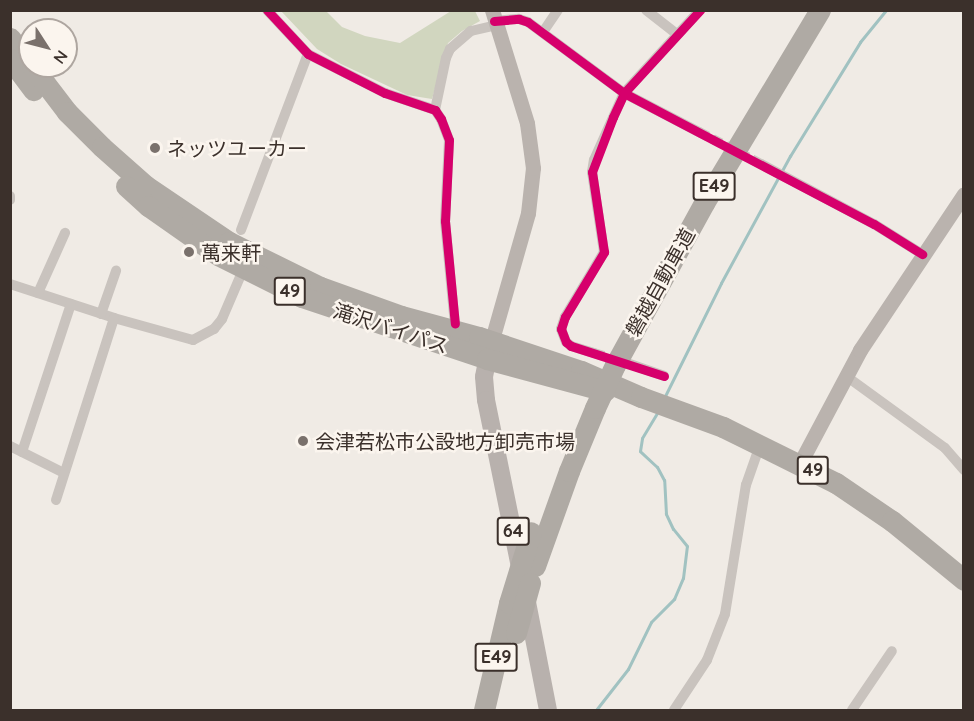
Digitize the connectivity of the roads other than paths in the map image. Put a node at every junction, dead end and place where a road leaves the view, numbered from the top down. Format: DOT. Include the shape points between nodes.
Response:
graph roads {
  1 [pos="267,10"];
  2 [pos="558,10"];
  3 [pos="646,10"];
  4 [pos="700,10"];
  5 [pos="803,10"];
  6 [pos="820,10"];
  7 [pos="494,19"];
  8 [pos="543,32"];
  9 [pos="677,34"];
  10 [pos="308,54"];
  11 [pos="10,59"];
  12 [pos="41,78"];
  13 [pos="624,93"];
  14 [pos="435,110"];
  15 [pos="699,132"];
  16 [pos="761,164"];
  17 [pos="963,194"];
  18 [pos="242,230"];
  19 [pos="65,234"];
  20 [pos="922,255"];
  21 [pos="243,270"];
  22 [pos="116,271"];
  23 [pos="10,284"];
  24 [pos="38,293"];
  25 [pos="71,304"];
  26 [pos="101,314"];
  27 [pos="114,318"];
  28 [pos="454,324"];
  29 [pos="489,350"];
  30 [pos="609,361"];
  31 [pos="664,376"];
  32 [pos="846,376"];
  33 [pos="588,406"];
  34 [pos="760,444"];
  35 [pos="10,446"];
  36 [pos="22,452"];
  37 [pos="800,463"];
  38 [pos="963,470"];
  39 [pos="64,473"];
  40 [pos="56,500"];
  41 [pos="963,580"];
  42 [pos="891,651"];
  43 [pos="484,711"];
  44 [pos="499,711"];
  45 [pos="548,711"];
  46 [pos="674,711"];
  47 [pos="852,711"];
  1 -- 10 [label="street"];
  2 -- 8 [label="street"];
  3 -- 9 [label="street"];
  4 -- 9 [label="street"];
  5 -- 30 [label="highway, 磐越自動車道 / E49" via="691,196"];
  6 -- 30 [label="highway, 磐越自動車道 / E49"];
  7 -- 8 [label="street" via="519,19"];
  7 -- 14 [label="street" via="471,31 450,49"];
  7 -- 29 [label="street" via="527,123 532,168 528,213"];
  8 -- 13 [label="street"];
  9 -- 13 [label="street"];
  10 -- 14 [label="street" via="385,93"];
  10 -- 18 [label="street"];
  11 -- 21 [label="highway, 滝沢バイパス / 49" via="40,100 107,170 148,206"];
  12 -- 29 [label="highway, 滝沢バイパス / 49" via="67,112 110,155 146,186 229,242 320,287"];
  13 -- 15 [label="street"];
  13 -- 30 [label="street" via="592,172 604,252 561,329 571,346"];
  14 -- 28 [label="street" via="449,140 445,221"];
  16 -- 20 [label="street" via="874,224"];
  17 -- 20 [label="street"];
  19 -- 24 [label="street"];
  20 -- 32 [label="street"];
  21 -- 27 [label="street" via="222,319 214,329 193,340"];
  21 -- 29 [label="highway, 滝沢バイパス / 49" via="323,306"];
  22 -- 26 [label="street"];
  23 -- 24 [label="street"];
  24 -- 25 [label="street"];
  25 -- 26 [label="street"];
  25 -- 36 [label="street"];
  26 -- 27 [label="street"];
  27 -- 39 [label="street"];
  29 -- 34 [label="highway, 滝沢バイパス / 49" via="581,386 641,398"];
  29 -- 45 [label="main road, 64" via="484,377 486,400"];
  30 -- 31 [label="street"];
  30 -- 33 [label="highway, 磐越自動車道 / E49, bridge"];
  32 -- 37 [label="street"];
  32 -- 38 [label="street" via="945,448"];
  33 -- 43 [label="highway, 磐越自動車道 / E49, bridge" via="531,532 509,603"];
  33 -- 44 [label="highway, 磐越自動車道 / E49, bridge" via="535,566"];
  34 -- 37 [label="highway, 滝沢バイパス / 49"];
  34 -- 46 [label="street" via="746,485 724,614 707,660"];
  35 -- 36 [label="street"];
  36 -- 39 [label="street"];
  37 -- 41 [label="highway, 滝沢バイパス / 49" via="878,511"];
  39 -- 40 [label="street"];
  42 -- 47 [label="street"];
}
